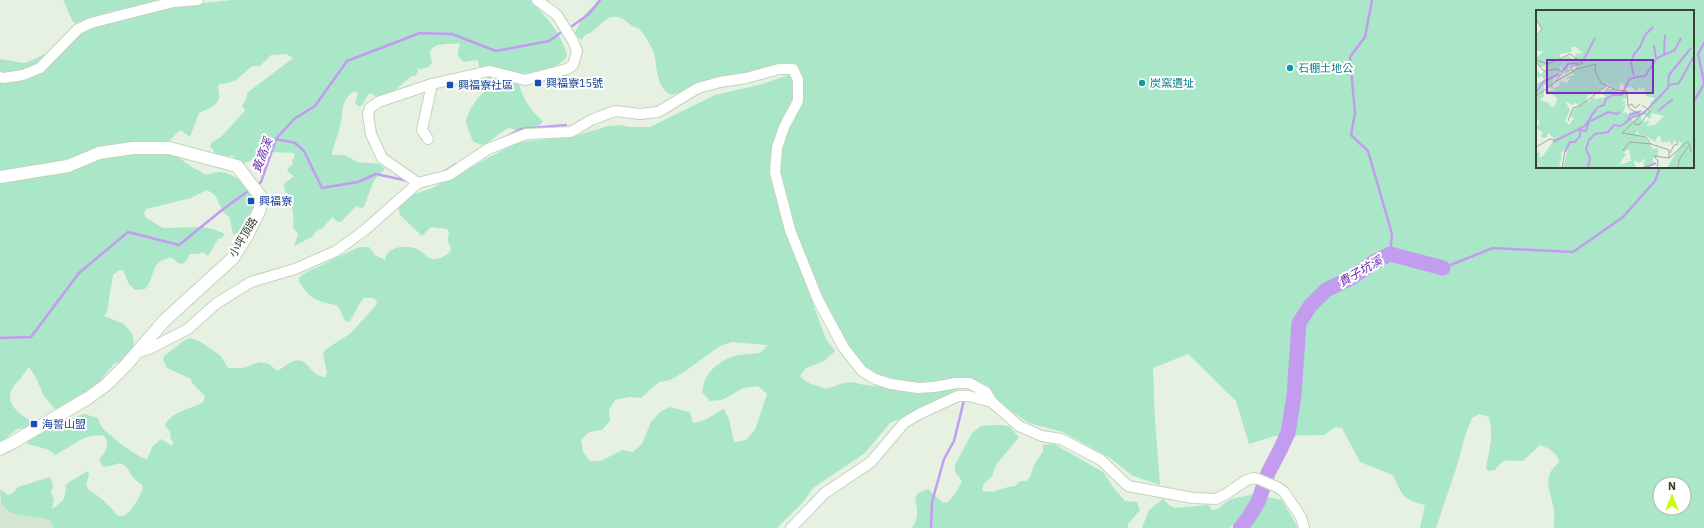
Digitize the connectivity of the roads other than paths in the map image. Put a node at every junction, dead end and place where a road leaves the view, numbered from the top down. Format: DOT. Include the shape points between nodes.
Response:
graph roads {
  1 [pos="198,0"];
  2 [pos="537,0"];
  3 [pos="0,77"];
  4 [pos="432,84"];
  5 [pos="428,139"];
  6 [pos="0,177"];
  7 [pos="418,183"];
  8 [pos="136,353"];
  9 [pos="992,402"];
  10 [pos="0,449"];
  11 [pos="791,528"];
  12 [pos="1304,528"];
  1 -- 3 [label="street" via="174,2 78,28 40,68 23,75"];
  2 -- 4 [label="street" via="557,14 573,41 577,51 573,65 567,69 525,80 488,71"];
  4 -- 5 [label="street" via="422,130"];
  4 -- 7 [label="street" via="378,102 370,108 368,114 371,134 382,158"];
  6 -- 8 [label="street, 小坪頂路" via="68,166 99,153 133,148 168,148 237,166 243,173 260,196 260,210 248,234 232,258 164,321"];
  7 -- 8 [label="street" via="366,230 336,251 294,269 251,282 217,303 188,329"];
  7 -- 9 [label="street" via="449,175 488,150 526,134 571,132 591,120 616,111 640,114 658,112 698,88 779,69 793,70 798,80 798,101 784,127 777,148 775,172 790,230 818,300 844,348 862,371 875,379 918,388 969,383 986,392"];
  8 -- 10 [label="street, 小坪頂路" via="106,385 88,398"];
  9 -- 11 [label="street" via="958,396 919,414 904,424 871,462 825,493"];
  9 -- 12 [label="street" via="1019,426 1042,436 1061,440 1101,460 1128,486 1193,498 1216,499 1245,481 1258,479 1284,492 1301,517"];
}
